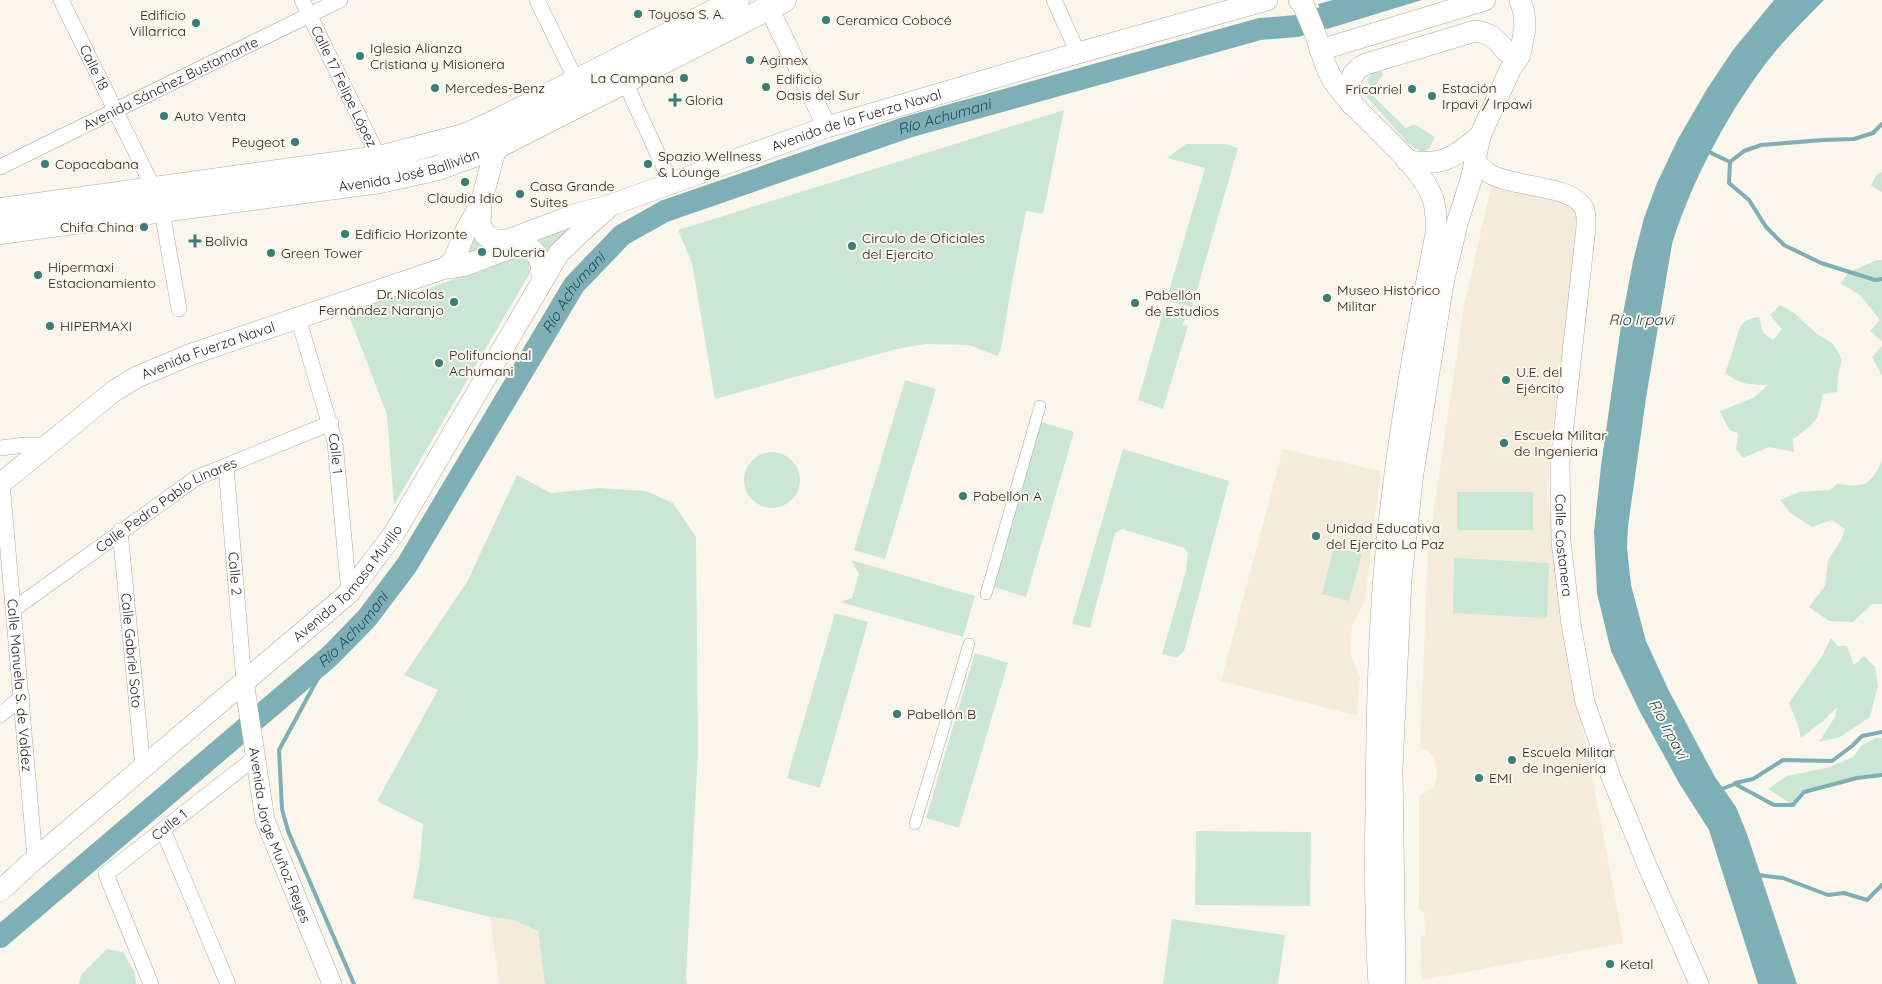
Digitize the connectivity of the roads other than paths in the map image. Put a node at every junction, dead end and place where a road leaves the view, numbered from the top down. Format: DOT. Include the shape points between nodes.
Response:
graph roads {
  1 [pos="61,0"];
  2 [pos="302,0"];
  3 [pos="340,0"];
  4 [pos="537,0"];
  5 [pos="736,0"];
  6 [pos="1054,0"];
  7 [pos="1267,0"];
  8 [pos="1485,0"];
  9 [pos="1514,0"];
  10 [pos="1520,0"];
  11 [pos="775,2"];
  12 [pos="1301,2"];
  13 [pos="310,15"];
  14 [pos="1318,42"];
  15 [pos="1078,52"];
  16 [pos="633,53"];
  17 [pos="1509,61"];
  18 [pos="577,82"];
  19 [pos="625,82"];
  20 [pos="1351,104"];
  21 [pos="115,110"];
  22 [pos="833,125"];
  23 [pos="1480,136"];
  24 [pos="496,147"];
  25 [pos="379,158"];
  26 [pos="1407,161"];
  27 [pos="1475,161"];
  28 [pos="0,167"];
  29 [pos="671,183"];
  30 [pos="158,200"];
  31 [pos="481,203"];
  32 [pos="611,205"];
  33 [pos="0,210"];
  34 [pos="0,232"];
  35 [pos="445,268"];
  36 [pos="542,280"];
  37 [pos="179,309"];
  38 [pos="298,318"];
  39 [pos="1040,406"];
  40 [pos="331,423"];
  41 [pos="46,445"];
  42 [pos="0,448"];
  43 [pos="226,466"];
  44 [pos="1405,471"];
  45 [pos="1,483"];
  46 [pos="120,531"];
  47 [pos="349,593"];
  48 [pos="986,594"];
  49 [pos="14,609"];
  50 [pos="1389,640"];
  51 [pos="969,644"];
  52 [pos="244,681"];
  53 [pos="22,697"];
  54 [pos="0,716"];
  55 [pos="255,750"];
  56 [pos="144,768"];
  57 [pos="915,824"];
  58 [pos="163,830"];
  59 [pos="35,859"];
  60 [pos="0,891"];
  61 [pos="151,984"];
  62 [pos="228,984"];
  63 [pos="332,984"];
  64 [pos="1379,984"];
  65 [pos="1395,984"];
  66 [pos="1699,984"];
  1 -- 21 [label="street, Calle 18"];
  2 -- 13 [label="street, Calle 17 Felipe López"];
  3 -- 13 [label="street, Avenida Sánchez Bustamante"];
  4 -- 18 [label="street"];
  5 -- 16 [label="main road, Avenida José Ballivián"];
  6 -- 15 [label="street"];
  7 -- 15 [label="main road, Avenida de la Fuerza Naval"];
  8 -- 14 [label="main road"];
  9 -- 17 [label="main road"];
  10 -- 17 [label="main road" via="1524,12 1523,43 1520,55"];
  11 -- 19 [label="main road, Avenida José Ballivián"];
  11 -- 22 [label="street"];
  12 -- 14 [label="main road"];
  13 -- 21 [label="street, Avenida Sánchez Bustamante"];
  13 -- 25 [label="street, Calle 17 Felipe López"];
  14 -- 20 [label="main road" via="1328,72"];
  15 -- 22 [label="main road, Avenida de la Fuerza Naval"];
  16 -- 18 [label="main road, Avenida José Ballivián"];
  16 -- 24 [label="main road" via="626,66 503,131"];
  17 -- 20 [label="main road" via="1498,41 1490,34 1475,31 1358,67 1351,77"];
  17 -- 23 [label="main road"];
  18 -- 25 [label="main road, Avenida José Ballivián" via="468,135"];
  19 -- 24 [label="main road, Avenida José Ballivián"];
  19 -- 29 [label="street"];
  20 -- 26 [label="main road"];
  21 -- 28 [label="street, Avenida Sánchez Bustamante"];
  21 -- 30 [label="street, Calle 18"];
  22 -- 29 [label="main road, Avenida de la Fuerza Naval"];
  23 -- 26 [label="main road" via="1445,161"];
  23 -- 27 [label="main road"];
  24 -- 30 [label="main road, Avenida José Ballivián" via="438,168 380,181"];
  24 -- 31 [label="main road"];
  25 -- 30 [label="main road, Avenida José Ballivián"];
  26 -- 44 [label="main road" via="1433,200 1436,223 1408,387"];
  27 -- 44 [label="main road" via="1443,283"];
  27 -- 66 [label="street, Calle Costanera" via="1489,174 1568,194 1584,206 1586,228 1560,462 1562,542 1571,624 1586,702 1611,777"];
  29 -- 32 [label="main road, Avenida de la Fuerza Naval"];
  30 -- 33 [label="main road, Avenida José Ballivián"];
  30 -- 34 [label="main road, Avenida José Ballivián"];
  30 -- 37 [label="street, Calle 18"];
  31 -- 32 [label="main road, Avenida de la Fuerza Naval" via="480,224 485,235 502,241"];
  31 -- 35 [label="main road" via="454,260"];
  32 -- 36 [label="main road, Avenida Tomasa Murillo" via="559,253"];
  35 -- 36 [label="main road, Avenida Fuerza Naval" via="525,246 539,258"];
  35 -- 38 [label="main road, Avenida Fuerza Naval"];
  36 -- 47 [label="main road, Avenida Tomasa Murillo" via="395,532"];
  38 -- 40 [label="street, Calle 1"];
  38 -- 41 [label="main road, Avenida Fuerza Naval" via="192,354 138,377 114,391"];
  39 -- 48 [label="street"];
  40 -- 43 [label="street, Calle Pedro Pablo Linares"];
  40 -- 47 [label="street, Calle 1"];
  41 -- 42 [label="street"];
  41 -- 45 [label="main road, Avenida Fuerza Naval"];
  43 -- 46 [label="street, Calle Pedro Pablo Linares" via="196,478"];
  43 -- 52 [label="street, Calle 2"];
  44 -- 50 [label="main road" via="1398,521 1384,578"];
  45 -- 49 [label="street, Calle Manuela S. de Valdez"];
  46 -- 49 [label="street, Calle Pedro Pablo Linares"];
  46 -- 56 [label="street, Calle Gabriel Soto"];
  47 -- 52 [label="main road, Avenida Tomasa Murillo"];
  49 -- 53 [label="street, Calle Manuela S. de Valdez"];
  50 -- 64 [label="main road" via="1376,754"];
  50 -- 65 [label="main road"];
  51 -- 57 [label="street"];
  52 -- 55 [label="street, Avenida Jorge Muñoz Reyes"];
  52 -- 56 [label="main road, Avenida Tomasa Murillo"];
  53 -- 54 [label="street"];
  53 -- 59 [label="street, Calle Manuela S. de Valdez"];
  55 -- 58 [label="street, Calle 1"];
  55 -- 63 [label="street, Avenida Jorge Muñoz Reyes" via="265,820"];
  56 -- 59 [label="main road, Avenida Tomasa Murillo"];
  58 -- 61 [label="street, Calle 1" via="106,874"];
  58 -- 62 [label="street"];
  59 -- 60 [label="main road, Avenida Tomasa Murillo"];
}
